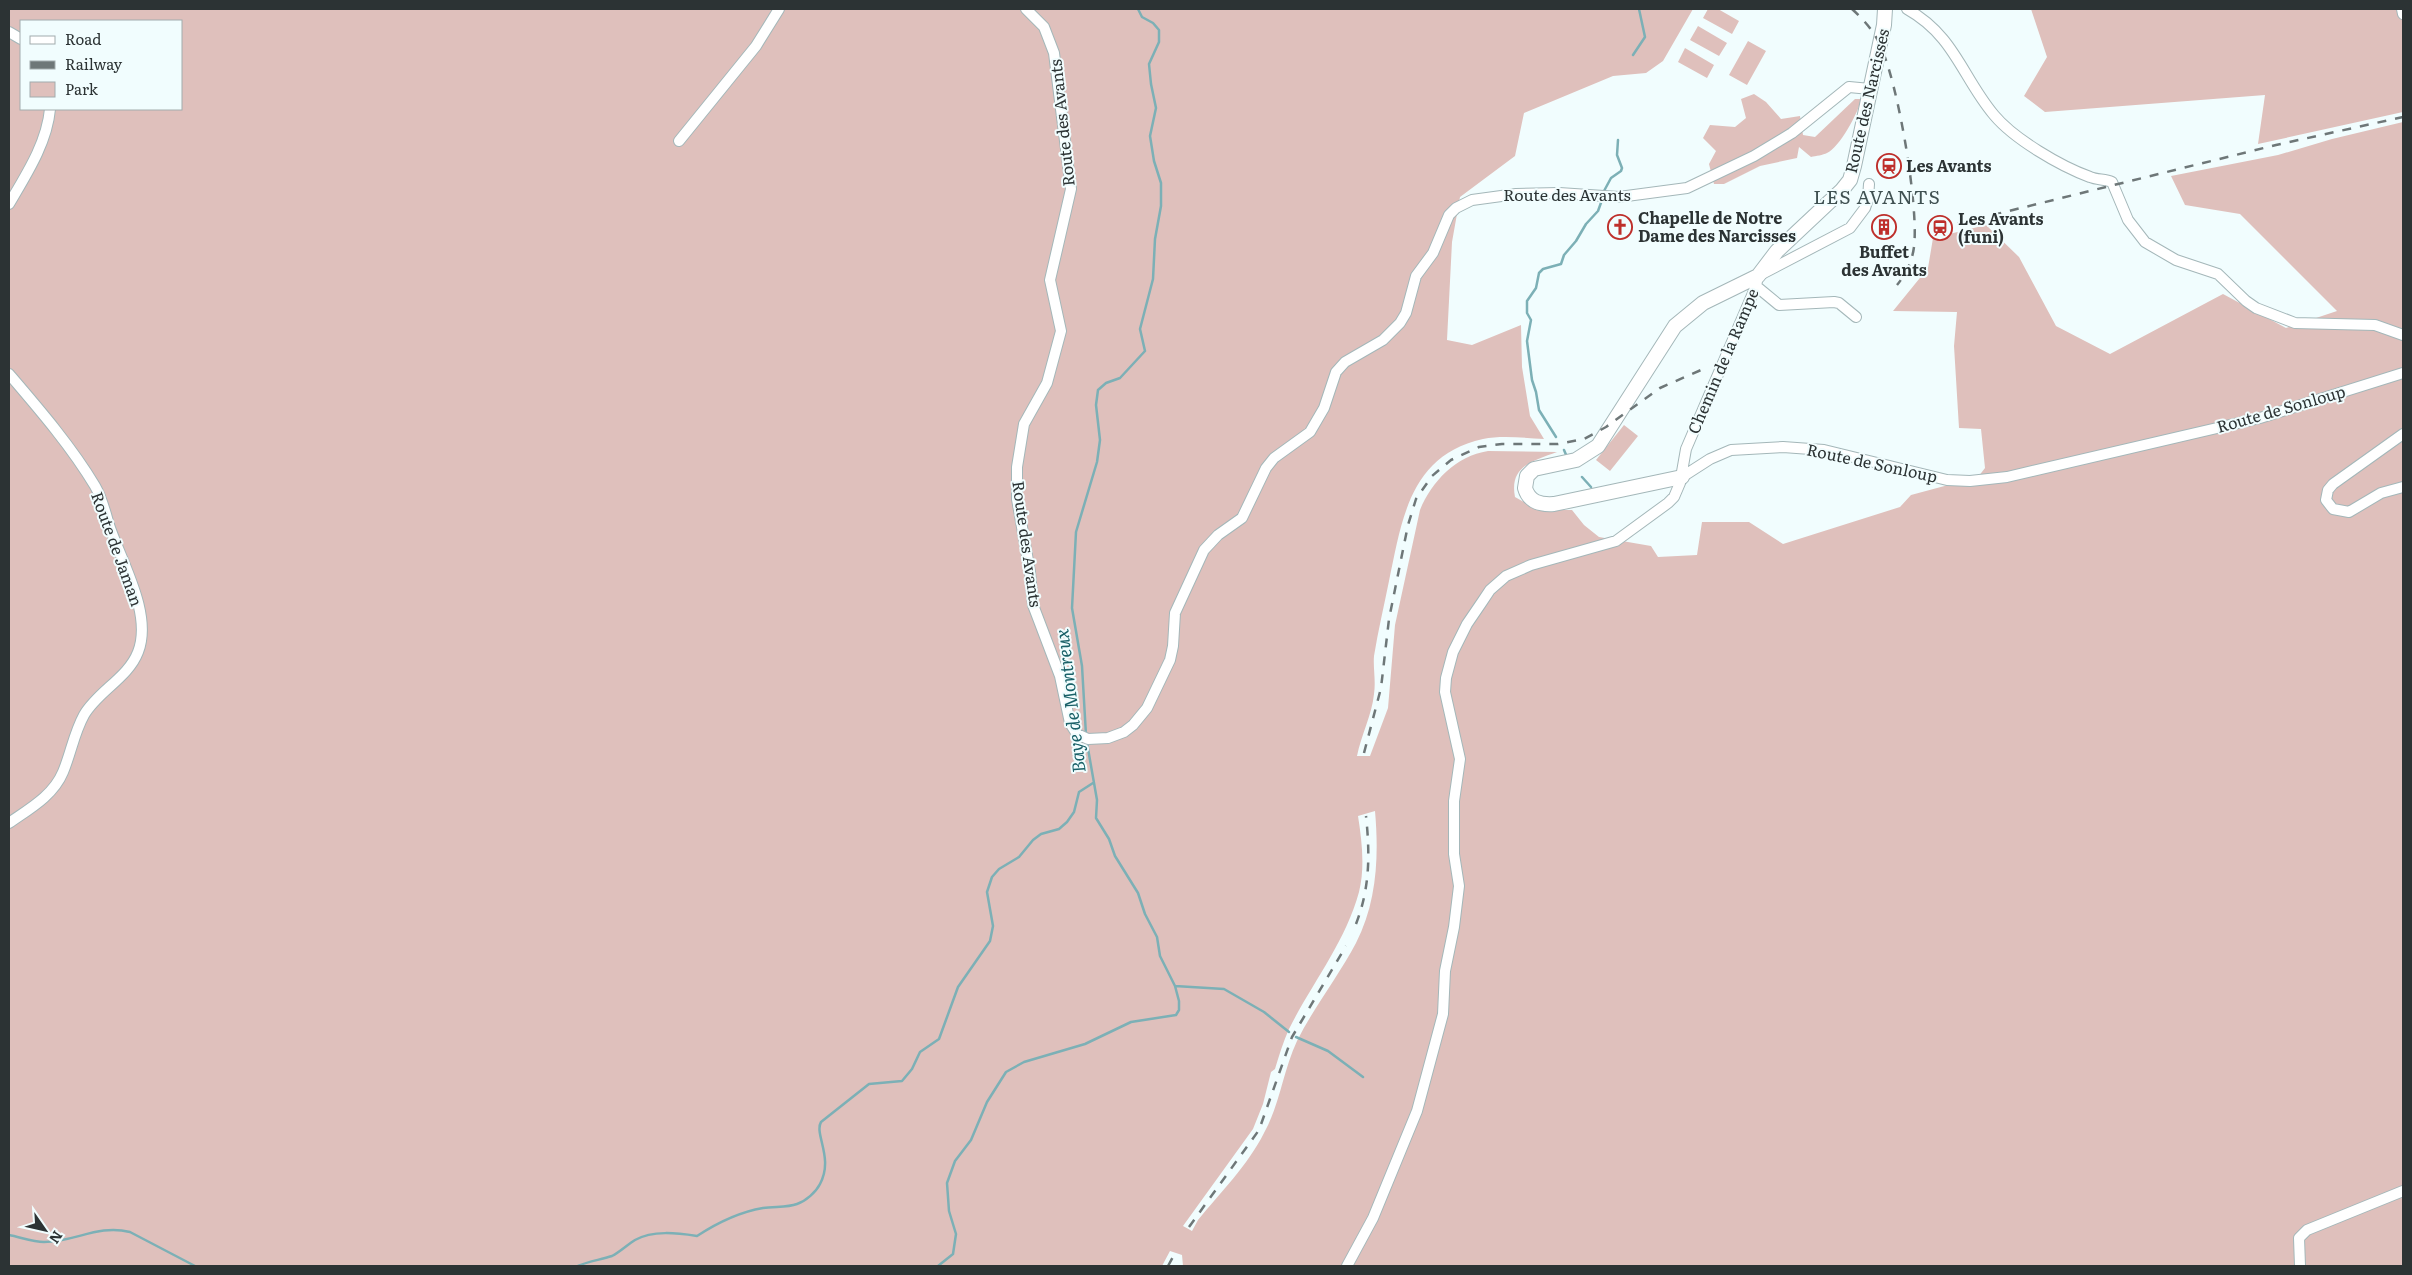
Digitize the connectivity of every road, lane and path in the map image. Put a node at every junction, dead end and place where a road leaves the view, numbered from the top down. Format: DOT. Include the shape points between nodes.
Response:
graph roads {
  1 [pos="779,9"];
  2 [pos="1026,9"];
  3 [pos="1885,9"];
  4 [pos="1908,9"];
  5 [pos="2402,9"];
  6 [pos="2403,14"];
  7 [pos="9,32"];
  8 [pos="20,38"];
  9 [pos="1870,89"];
  10 [pos="50,110"];
  11 [pos="679,141"];
  12 [pos="1869,184"];
  13 [pos="9,204"];
  14 [pos="1757,281"];
  15 [pos="1703,303"];
  16 [pos="1856,317"];
  17 [pos="2403,334"];
  18 [pos="2403,373"];
  19 [pos="9,374"];
  20 [pos="2403,434"];
  21 [pos="1682,477"];
  22 [pos="2403,487"];
  23 [pos="9,823"];
  24 [pos="2403,1191"];
  25 [pos="1347,1266"];
  26 [pos="2300,1266"];
  1 -- 11 [label="street" via="756,46"];
  2 -- 9 [label="street, Route des Avants" via="1044,27 1054,53 1071,189 1050,280 1060,331 1047,383 1024,424 1017,467 1017,493 1033,605 1060,676 1070,723 1077,734 1088,739 1108,738 1124,732 1147,708 1170,660 1175,614 1204,550 1242,518 1274,458 1310,432 1324,408 1336,372 1345,362 1383,340 1400,323 1416,276 1433,253 1449,215 1456,208 1472,200 1516,194 1619,197 1687,188 1754,156 1792,133 1849,87"];
  3 -- 9 [label="street, Route des Narcisses"];
  4 -- 17 [label="street" via="1940,35 1956,54 1993,114 2014,134 2078,172 2112,182 2131,225 2151,246 2176,260 2218,274 2251,305 2287,320 2306,324 2375,325"];
  5 -- 6 [label="street"];
  7 -- 8 [label="street"];
  9 -- 14 [label="street, Route des Narcisses" via="1850,180 1836,197 1776,251"];
  10 -- 13 [label="street" via="42,142"];
  12 -- 14 [label="street" via="1865,208 1850,228"];
  14 -- 15 [label="street, Chemin de la Rampe"];
  14 -- 16 [label="street" via="1778,305 1834,302"];
  14 -- 21 [label="street, Chemin de la Rampe" via="1686,449 1681,466"];
  15 -- 21 [label="street, Route de Sonloup" via="1668,336 1598,446 1576,460 1537,468 1529,474 1525,484 1531,499 1549,505"];
  18 -- 21 [label="street, Route de Sonloup" via="2260,418 2007,477 1947,480 1824,450 1769,447 1725,452"];
  19 -- 23 [label="street, Route de Jaman" via="78,459 96,488 132,586 141,619 141,634 132,663 85,714 62,774 54,786 40,802"];
  20 -- 22 [label="street" via="2333,484 2326,500 2333,509 2349,512 2381,493"];
  21 -- 25 [label="street, Chemin de la Rampe" via="1671,500 1616,541 1531,565 1506,576 1490,590 1458,639 1446,678 1448,706 1460,759 1454,810 1454,854 1459,886 1445,971 1443,1014 1418,1111 1373,1218"];
  24 -- 26 [label="street" via="2307,1230 2299,1238"];
}
